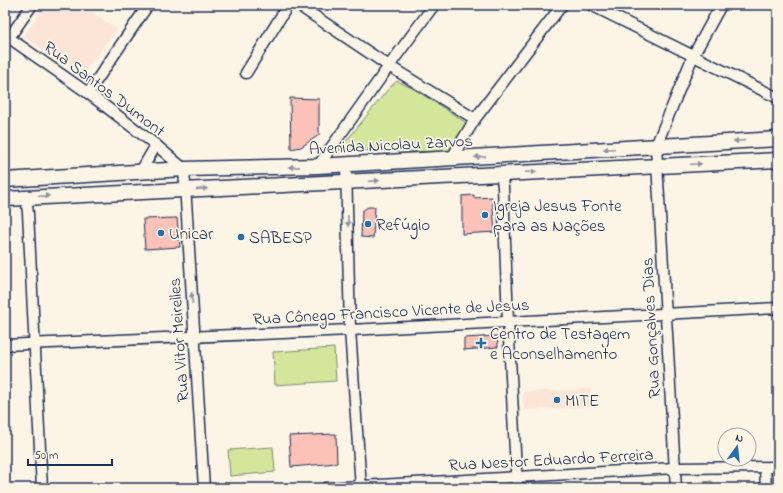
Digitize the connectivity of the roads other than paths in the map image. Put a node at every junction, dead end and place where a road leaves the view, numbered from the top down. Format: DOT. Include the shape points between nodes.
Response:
graph roads {
  1 [pos="32,5"];
  2 [pos="148,5"];
  3 [pos="288,5"];
  4 [pos="298,5"];
  5 [pos="434,5"];
  6 [pos="562,5"];
  7 [pos="591,5"];
  8 [pos="721,5"];
  9 [pos="7,36"];
  10 [pos="693,56"];
  11 [pos="389,66"];
  12 [pos="246,73"];
  13 [pos="88,93"];
  14 [pos="778,98"];
  15 [pos="475,119"];
  16 [pos="778,139"];
  17 [pos="156,145"];
  18 [pos="656,146"];
  19 [pos="498,156"];
  20 [pos="451,159"];
  21 [pos="778,160"];
  22 [pos="346,165"];
  23 [pos="318,166"];
  24 [pos="657,167"];
  25 [pos="184,169"];
  26 [pos="141,171"];
  27 [pos="501,173"];
  28 [pos="5,180"];
  29 [pos="347,182"];
  30 [pos="185,190"];
  31 [pos="26,197"];
  32 [pos="5,199"];
  33 [pos="778,308"];
  34 [pos="666,314"];
  35 [pos="508,321"];
  36 [pos="350,330"];
  37 [pos="194,337"];
  38 [pos="34,343"];
  39 [pos="5,345"];
  40 [pos="778,467"];
  41 [pos="675,468"];
  42 [pos="765,468"];
  43 [pos="517,483"];
  44 [pos="361,487"];
  45 [pos="42,488"];
  46 [pos="204,488"];
  47 [pos="326,488"];
  48 [pos="676,488"];
  49 [pos="766,488"];
  1 -- 9 [label="street"];
  2 -- 13 [label="street"];
  3 -- 12 [label="street"];
  4 -- 11 [label="street"];
  5 -- 11 [label="street"];
  6 -- 15 [label="street"];
  7 -- 10 [label="street"];
  8 -- 10 [label="street"];
  9 -- 13 [label="street, Rua Santos Dumont"];
  10 -- 14 [label="street"];
  10 -- 18 [label="street"];
  11 -- 15 [label="street"];
  11 -- 23 [label="street"];
  13 -- 17 [label="street, Rua Santos Dumont"];
  15 -- 20 [label="street"];
  16 -- 18 [label="main road, Avenida Nicolau Zarvos, one-way"];
  17 -- 25 [label="street, Rua Santos Dumont"];
  17 -- 26 [label="street"];
  18 -- 19 [label="main road, Avenida Nicolau Zarvos, one-way"];
  18 -- 24 [label="street, Rua Gonçalves Dias"];
  19 -- 20 [label="main road, Avenida Nicolau Zarvos, one-way"];
  19 -- 27 [label="main road"];
  20 -- 22 [label="main road, Avenida Nicolau Zarvos"];
  24 -- 21 [label="main road, Avenida Nicolau Zarvos, one-way"];
  22 -- 23 [label="main road, Avenida Nicolau Zarvos"];
  22 -- 29 [label="street"];
  23 -- 25 [label="main road, Avenida Nicolau Zarvos, one-way"];
  27 -- 24 [label="main road, Avenida Nicolau Zarvos, one-way"];
  24 -- 34 [label="street, Rua Gonçalves Dias"];
  25 -- 26 [label="main road, Avenida Nicolau Zarvos"];
  25 -- 30 [label="street, Rua Vitor Meirelles"];
  26 -- 28 [label="main road, Avenida Nicolau Zarvos"];
  29 -- 27 [label="main road, Avenida Nicolau Zarvos, one-way"];
  27 -- 35 [label="street"];
  30 -- 29 [label="main road, Avenida Nicolau Zarvos, one-way"];
  29 -- 36 [label="street, one-way"];
  31 -- 30 [label="main road, Avenida Nicolau Zarvos, one-way"];
  37 -- 30 [label="street, Rua Vitor Meirelles, one-way"];
  31 -- 32 [label="main road, Avenida Nicolau Zarvos"];
  31 -- 38 [label="street"];
  33 -- 34 [label="street, Rua Cônego Francisco Vicente de Jesus"];
  34 -- 35 [label="street, Rua Cônego Francisco Vicente de Jesus"];
  34 -- 41 [label="street, Rua Gonçalves Dias"];
  35 -- 36 [label="street, Rua Cônego Francisco Vicente de Jesus"];
  35 -- 43 [label="street"];
  36 -- 37 [label="street, Rua Cônego Francisco Vicente de Jesus"];
  36 -- 44 [label="street"];
  37 -- 38 [label="street, Rua Cônego Francisco Vicente de Jesus"];
  37 -- 46 [label="street, Rua Vitor Meirelles"];
  38 -- 39 [label="street, Rua Cônego Francisco Vicente de Jesus"];
  38 -- 45 [label="street"];
  40 -- 42 [label="street, Rua Nestor Eduardo Ferreira"];
  41 -- 42 [label="street, Rua Nestor Eduardo Ferreira"];
  41 -- 43 [label="street, Rua Nestor Eduardo Ferreira"];
  41 -- 48 [label="street, Rua Gonçalves Dias"];
  42 -- 49 [label="street"];
  43 -- 44 [label="street, Rua Nestor Eduardo Ferreira"];
  44 -- 47 [label="street, Rua Nestor Eduardo Ferreira"];
}
